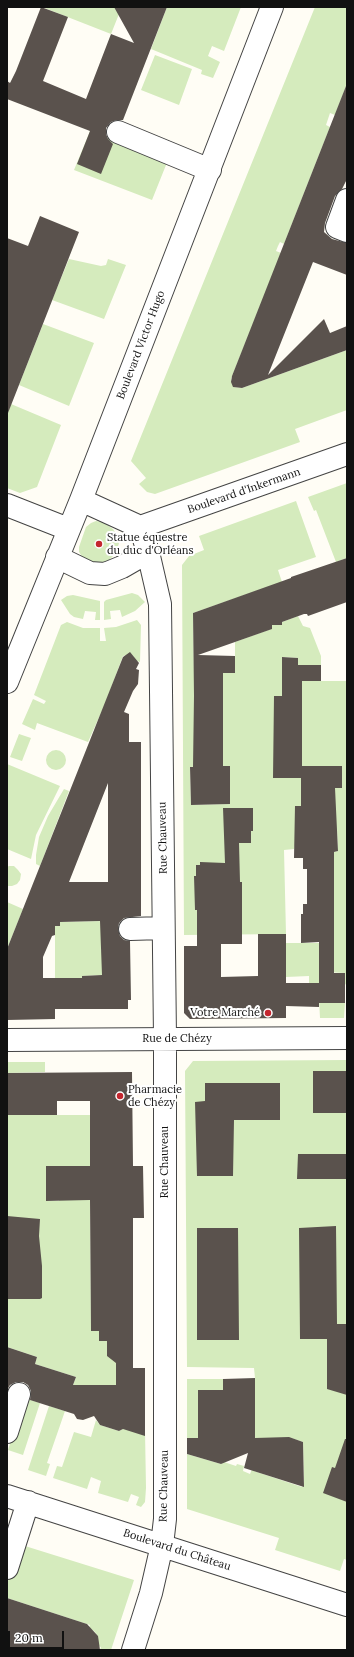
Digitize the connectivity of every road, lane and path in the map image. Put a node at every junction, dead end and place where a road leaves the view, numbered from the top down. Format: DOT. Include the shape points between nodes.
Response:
graph roads {
  1 [pos="272,7"];
  2 [pos="118,132"];
  3 [pos="210,170"];
  4 [pos="347,200"];
  5 [pos="347,231"];
  6 [pos="347,454"];
  7 [pos="81,500"];
  8 [pos="7,505"];
  9 [pos="140,527"];
  10 [pos="68,529"];
  11 [pos="148,552"];
  12 [pos="57,558"];
  13 [pos="7,681"];
  14 [pos="164,928"];
  15 [pos="130,929"];
  16 [pos="165,1038"];
  17 [pos="347,1038"];
  18 [pos="7,1040"];
  19 [pos="19,1394"];
  20 [pos="7,1432"];
  21 [pos="18,1500"];
  22 [pos="7,1541"];
  23 [pos="162,1545"];
  24 [pos="7,1568"];
  25 [pos="347,1605"];
  26 [pos="133,1650"];
  1 -- 3 [label="street, Boulevard Victor Hugo"];
  2 -- 3 [label="street"];
  3 -- 7 [label="street, Boulevard Victor Hugo"];
  4 -- 5 [label="street" via="337,227"];
  6 -- 9 [label="street, Boulevard d'Inkermann"];
  7 -- 9 [label="street"];
  7 -- 10 [label="street, Boulevard Victor Hugo"];
  8 -- 10 [label="street"];
  9 -- 11 [label="street, Rue Chauveau"];
  10 -- 12 [label="street, Boulevard Victor Hugo"];
  11 -- 12 [label="street" via="105,574 90,573"];
  11 -- 14 [label="street, Rue Chauveau" via="160,604"];
  12 -- 13 [label="street, Boulevard Victor Hugo"];
  14 -- 15 [label="street"];
  14 -- 16 [label="street, Rue Chauveau"];
  16 -- 17 [label="street, Rue de Chézy"];
  16 -- 18 [label="street, Rue de Chézy"];
  16 -- 23 [label="street, Rue Chauveau" via="165,1519"];
  19 -- 20 [label="street"];
  21 -- 22 [label="street"];
  21 -- 23 [label="street, Boulevard du Château"];
  21 -- 24 [label="street"];
  23 -- 25 [label="street, Boulevard du Château"];
  23 -- 26 [label="street, Rue Chauveau" via="151,1593"];
}
